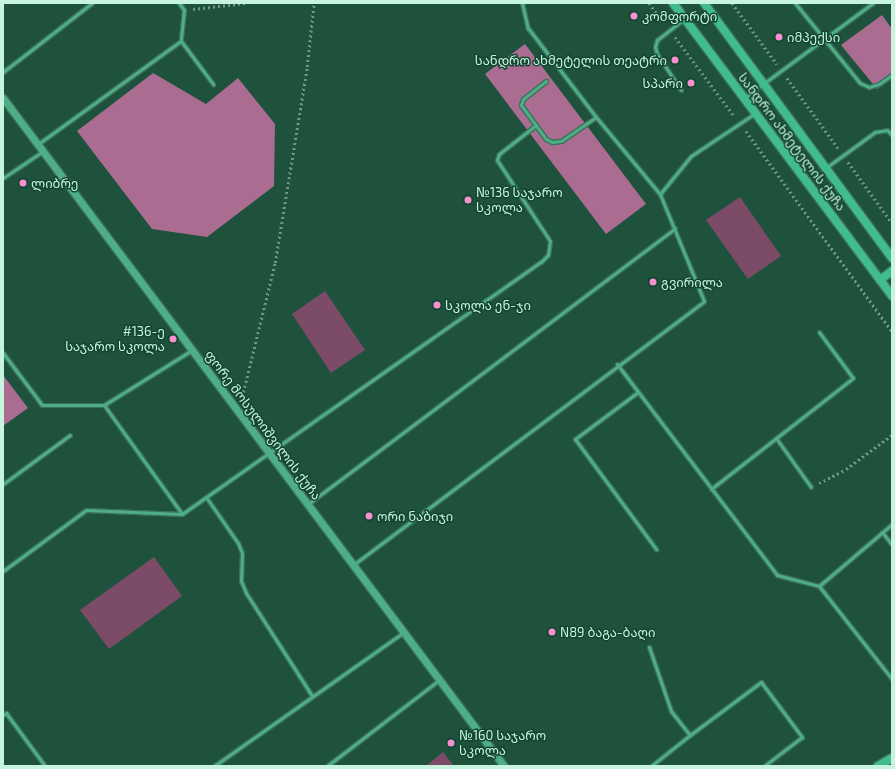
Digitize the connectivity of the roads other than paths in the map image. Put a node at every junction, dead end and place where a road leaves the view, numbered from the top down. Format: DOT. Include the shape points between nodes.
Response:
graph roads {
  1 [pos="92,3"];
  2 [pos="179,3"];
  3 [pos="522,3"];
  4 [pos="673,3"];
  5 [pos="704,3"];
  6 [pos="795,3"];
  7 [pos="873,3"];
  8 [pos="684,18"];
  9 [pos="824,40"];
  10 [pos="181,41"];
  11 [pos="3,72"];
  12 [pos="892,75"];
  13 [pos="546,81"];
  14 [pos="763,83"];
  15 [pos="213,84"];
  16 [pos="681,90"];
  17 [pos="3,98"];
  18 [pos="743,98"];
  19 [pos="754,114"];
  20 [pos="596,117"];
  21 [pos="536,125"];
  22 [pos="892,135"];
  23 [pos="38,144"];
  24 [pos="43,151"];
  25 [pos="826,168"];
  26 [pos="3,178"];
  27 [pos="660,194"];
  28 [pos="674,228"];
  29 [pos="892,258"];
  30 [pos="892,270"];
  31 [pos="880,280"];
  32 [pos="892,296"];
  33 [pos="819,332"];
  34 [pos="192,350"];
  35 [pos="3,353"];
  36 [pos="617,364"];
  37 [pos="638,392"];
  38 [pos="104,405"];
  39 [pos="70,435"];
  40 [pos="776,438"];
  41 [pos="268,452"];
  42 [pos="3,484"];
  43 [pos="811,487"];
  44 [pos="711,489"];
  45 [pos="206,497"];
  46 [pos="308,504"];
  47 [pos="182,514"];
  48 [pos="892,524"];
  49 [pos="882,532"];
  50 [pos="892,545"];
  51 [pos="656,549"];
  52 [pos="353,565"];
  53 [pos="3,571"];
  54 [pos="819,586"];
  55 [pos="404,632"];
  56 [pos="649,647"];
  57 [pos="892,679"];
  58 [pos="439,680"];
  59 [pos="312,696"];
  60 [pos="3,715"];
  61 [pos="690,735"];
  62 [pos="892,758"];
  63 [pos="45,766"];
  64 [pos="214,766"];
  65 [pos="327,766"];
  66 [pos="504,766"];
  67 [pos="651,766"];
  68 [pos="764,766"];
  69 [pos="878,766"];
  1 -- 11 [label="lane"];
  2 -- 10 [label="lane" via="184,10"];
  3 -- 20 [label="lane" via="528,28"];
  4 -- 8 [label="main road, სანდრო ახმეტელის ქუჩა"];
  5 -- 14 [label="main road, სანდრო ახმეტელის ქუჩა"];
  6 -- 9 [label="lane"];
  7 -- 9 [label="lane"];
  8 -- 16 [label="lane" via="657,40 655,47 656,54"];
  8 -- 18 [label="main road, სანდრო ახმეტელის ქუჩა"];
  9 -- 12 [label="lane" via="860,83 869,88"];
  9 -- 14 [label="lane"];
  10 -- 15 [label="lane"];
  10 -- 23 [label="lane"];
  13 -- 21 [label="lane" via="522,99 521,105"];
  14 -- 18 [label="lane"];
  14 -- 25 [label="main road, სანდრო ახმეტელის ქუჩა"];
  17 -- 23 [label="street, ფორე მოსულიშვილის ქუჩა"];
  18 -- 19 [label="main road, სანდრო ახმეტელის ქუჩა"];
  19 -- 27 [label="lane" via="691,156"];
  19 -- 31 [label="main road, სანდრო ახმეტელის ქუჩა"];
  20 -- 21 [label="lane" via="560,141 552,142"];
  20 -- 27 [label="lane"];
  21 -- 41 [label="lane" via="499,154 497,160 546,233 551,247 548,255"];
  22 -- 25 [label="lane" via="887,130 875,132"];
  23 -- 24 [label="street, ფორე მოსულიშვილის ქუჩა"];
  24 -- 26 [label="lane"];
  24 -- 34 [label="street, ფორე მოსულიშვილის ქუჩა"];
  25 -- 29 [label="main road, სანდრო ახმეტელის ქუჩა"];
  27 -- 28 [label="lane"];
  28 -- 36 [label="lane" via="704,301"];
  28 -- 46 [label="lane"];
  30 -- 31 [label="main road"];
  31 -- 32 [label="main road, სანდრო ახმეტელის ქუჩა"];
  33 -- 40 [label="lane" via="852,378"];
  34 -- 38 [label="lane"];
  34 -- 41 [label="street, ფორე მოსულიშვილის ქუჩა"];
  35 -- 38 [label="lane" via="42,405"];
  36 -- 37 [label="lane"];
  36 -- 52 [label="lane"];
  37 -- 44 [label="lane"];
  37 -- 51 [label="lane" via="575,440"];
  38 -- 47 [label="lane"];
  39 -- 42 [label="lane"];
  40 -- 43 [label="lane"];
  40 -- 44 [label="lane"];
  41 -- 45 [label="lane"];
  41 -- 46 [label="street, ფორე მოსულიშვილის ქუჩა"];
  44 -- 54 [label="lane" via="777,575"];
  45 -- 47 [label="lane"];
  45 -- 59 [label="lane" via="240,548 241,581 246,593"];
  46 -- 52 [label="street, ფორე მოსულიშვილის ქუჩა"];
  47 -- 53 [label="lane" via="86,510"];
  48 -- 49 [label="lane"];
  49 -- 50 [label="lane"];
  49 -- 54 [label="lane"];
  52 -- 55 [label="street, ფორე მოსულიშვილის ქუჩა"];
  54 -- 57 [label="lane"];
  55 -- 58 [label="street, ფორე მოსულიშვილის ქუჩა"];
  55 -- 59 [label="lane"];
  56 -- 61 [label="lane" via="671,711"];
  58 -- 65 [label="lane"];
  58 -- 66 [label="street, ფორე მოსულიშვილის ქუჩა"];
  59 -- 64 [label="lane"];
  60 -- 63 [label="lane" via="6,713"];
  61 -- 67 [label="lane"];
  61 -- 68 [label="lane" via="762,682 802,737"];
  62 -- 69 [label="main road"];
}
